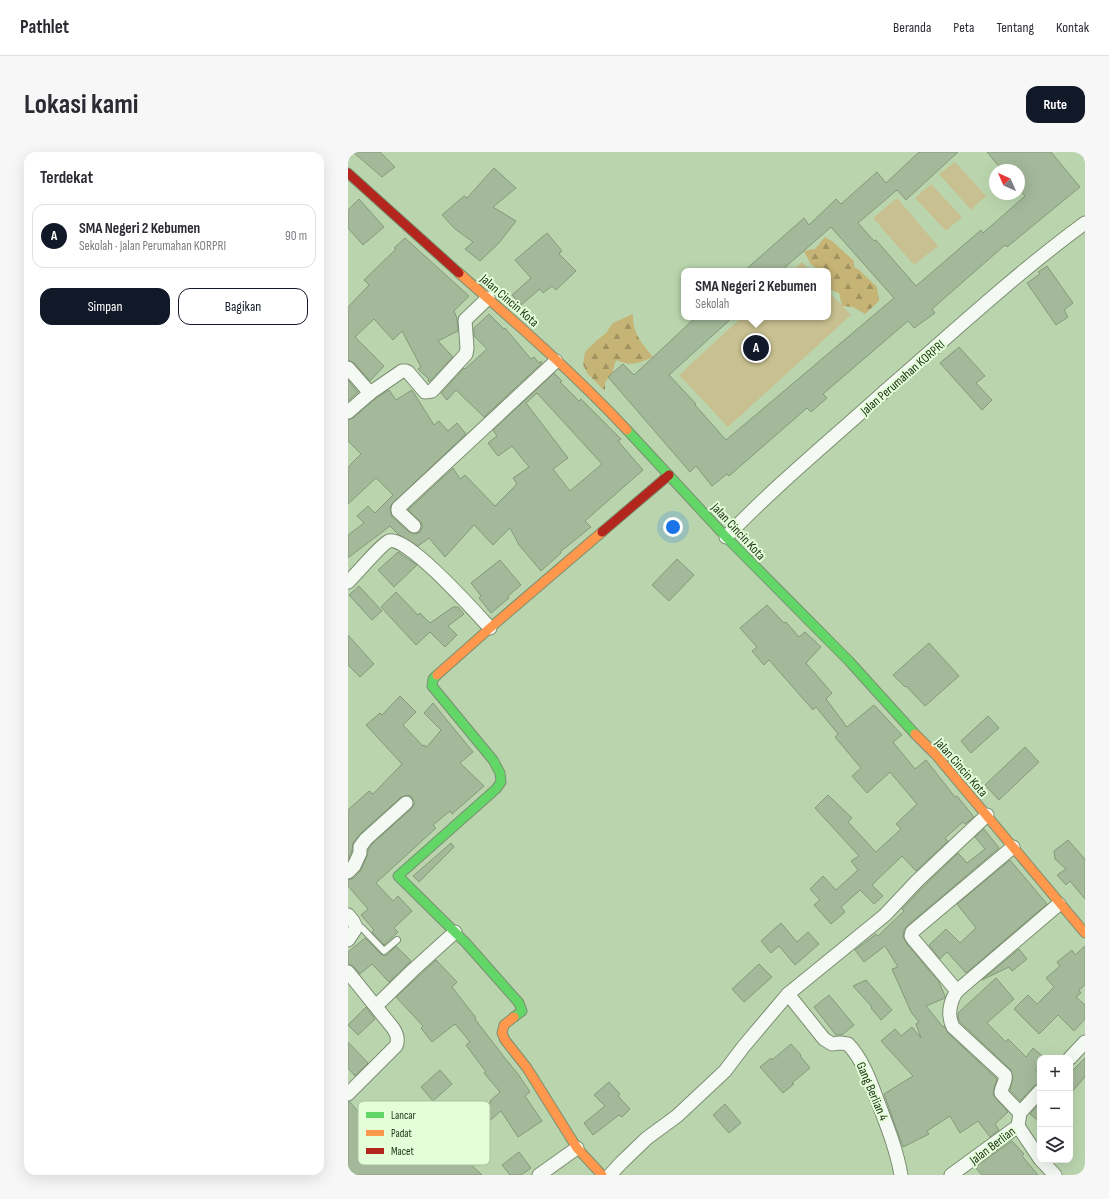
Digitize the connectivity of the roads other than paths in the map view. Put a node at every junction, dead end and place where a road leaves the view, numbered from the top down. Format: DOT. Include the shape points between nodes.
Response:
graph roads {
  1 [pos="348,173"];
  2 [pos="1085,223"];
  3 [pos="488,298"];
  4 [pos="556,361"];
  5 [pos="348,368"];
  6 [pos="370,393"];
  7 [pos="348,412"];
  8 [pos="669,476"];
  9 [pos="414,526"];
  10 [pos="726,536"];
  11 [pos="348,582"];
  12 [pos="490,628"];
  13 [pos="406,803"];
  14 [pos="987,815"];
  15 [pos="1013,847"];
  16 [pos="348,872"];
  17 [pos="1059,904"];
  18 [pos="348,915"];
  19 [pos="356,927"];
  20 [pos="455,932"];
  21 [pos="1085,933"];
  22 [pos="348,940"];
  23 [pos="397,940"];
  24 [pos="348,972"];
  25 [pos="957,991"];
  26 [pos="788,994"];
  27 [pos="376,1006"];
  28 [pos="1085,1042"];
  29 [pos="1073,1055"];
  30 [pos="348,1094"];
  31 [pos="1037,1095"];
  32 [pos="1019,1120"];
  33 [pos="577,1148"];
  34 [pos="1037,1152"];
  35 [pos="1044,1163"];
  36 [pos="539,1175"];
  37 [pos="602,1175"];
  38 [pos="610,1175"];
  39 [pos="901,1175"];
  40 [pos="951,1175"];
  41 [pos="1055,1175"];
  1 -- 3 [label="street, Jalan Cincin Kota"];
  2 -- 10 [label="street, Jalan Perumahan KORPRI" via="1007,285 788,476"];
  3 -- 4 [label="street, Jalan Cincin Kota"];
  3 -- 6 [label="street" via="465,320 468,348 466,354 432,391 425,392 408,372 404,371"];
  4 -- 8 [label="street, Jalan Cincin Kota" via="611,413"];
  4 -- 9 [label="street" via="398,508"];
  5 -- 6 [label="street"];
  6 -- 7 [label="street"];
  8 -- 10 [label="street, Jalan Cincin Kota"];
  8 -- 12 [label="street"];
  10 -- 14 [label="street, Jalan Cincin Kota" via="849,661 936,755"];
  11 -- 12 [label="street" via="389,541 396,541 431,567"];
  12 -- 20 [label="street" via="432,679 431,684 493,760 500,773 501,782 398,876"];
  13 -- 16 [label="street" via="366,839 360,847 354,866"];
  14 -- 15 [label="street, Jalan Cincin Kota"];
  14 -- 26 [label="street" via="884,915"];
  15 -- 17 [label="street, Jalan Cincin Kota"];
  15 -- 25 [label="street" via="912,932 913,939"];
  17 -- 21 [label="street, Jalan Cincin Kota"];
  17 -- 25 [label="street"];
  18 -- 19 [label="street"];
  19 -- 22 [label="street"];
  19 -- 23 [label="lane" via="362,928 384,951"];
  20 -- 27 [label="street"];
  20 -- 33 [label="street" via="519,1003 522,1011 504,1025 502,1033"];
  24 -- 27 [label="street"];
  25 -- 32 [label="street" via="951,999 950,1022 1005,1075 1002,1093"];
  26 -- 38 [label="street" via="725,1071 677,1116 647,1138"];
  26 -- 39 [label="street, Gang Berlian 4" via="824,1039 832,1044 848,1044 856,1052 888,1127"];
  27 -- 30 [label="street" via="396,1032 396,1046"];
  28 -- 29 [label="street"];
  31 -- 32 [label="street, Jalan Berlian"];
  32 -- 34 [label="street"];
  32 -- 40 [label="street, Jalan Berlian"];
  33 -- 36 [label="street"];
  33 -- 37 [label="street"];
  35 -- 41 [label="street"];
}
